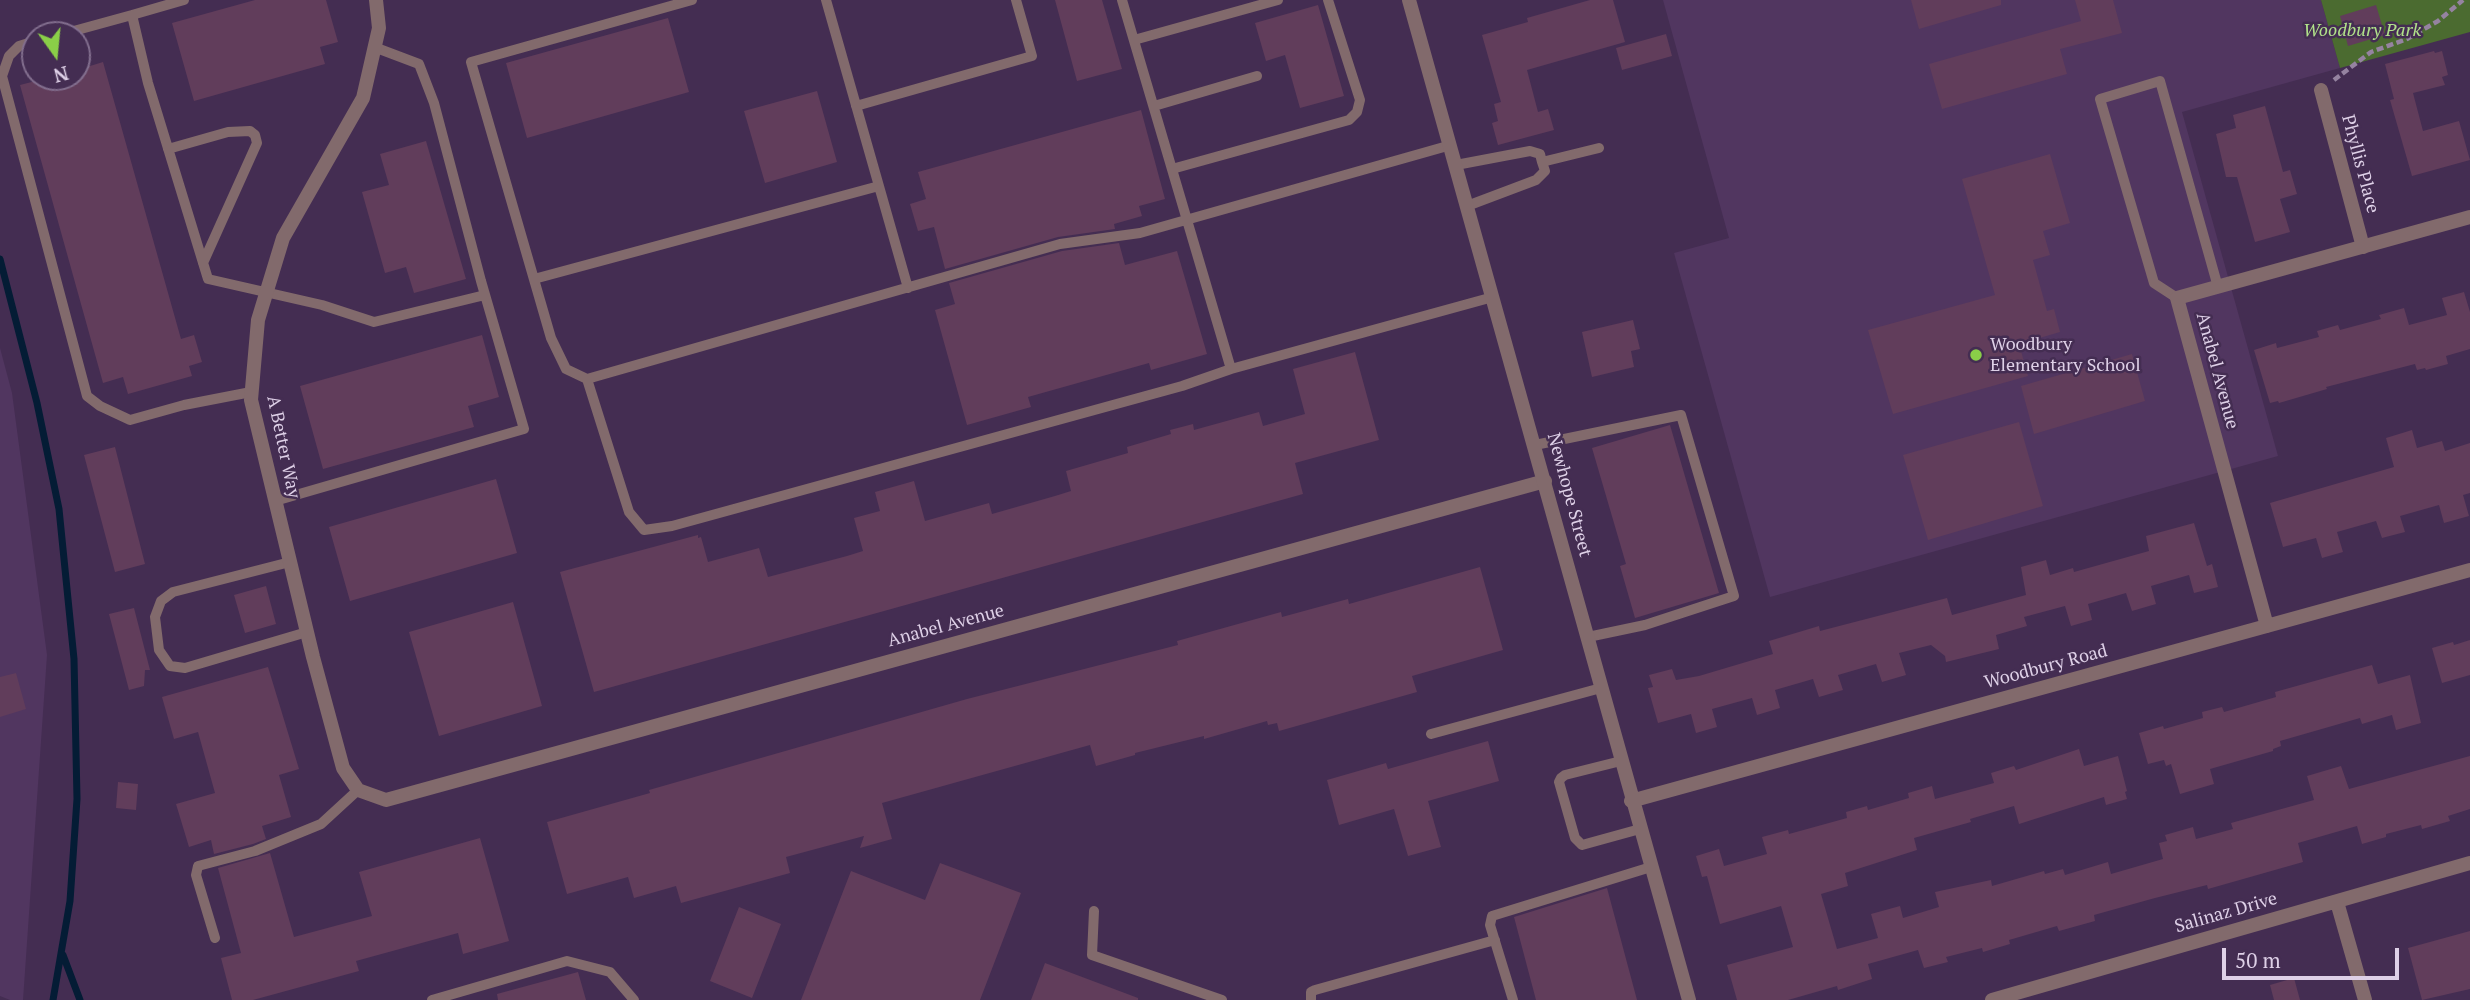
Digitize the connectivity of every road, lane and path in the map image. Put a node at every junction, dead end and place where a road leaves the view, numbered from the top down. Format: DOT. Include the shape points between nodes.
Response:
graph roads {
  1 [pos="184,0"];
  2 [pos="376,0"];
  3 [pos="692,0"];
  4 [pos="826,0"];
  5 [pos="1016,0"];
  6 [pos="1122,0"];
  7 [pos="1278,0"];
  8 [pos="1328,0"];
  9 [pos="1409,0"];
  10 [pos="2463,0"];
  11 [pos="132,15"];
  12 [pos="91,26"];
  13 [pos="1134,40"];
  14 [pos="21,45"];
  15 [pos="374,47"];
  16 [pos="1256,76"];
  17 [pos="2320,90"];
  18 [pos="856,106"];
  19 [pos="1154,106"];
  20 [pos="1451,145"];
  21 [pos="1598,148"];
  22 [pos="168,149"];
  23 [pos="1542,162"];
  24 [pos="1456,165"];
  25 [pos="1172,169"];
  26 [pos="879,187"];
  27 [pos="1467,206"];
  28 [pos="2470,217"];
  29 [pos="1188,219"];
  30 [pos="2362,247"];
  31 [pos="203,263"];
  32 [pos="534,279"];
  33 [pos="2218,287"];
  34 [pos="908,288"];
  35 [pos="267,291"];
  36 [pos="485,295"];
  37 [pos="1493,297"];
  38 [pos="2177,298"];
  39 [pos="1231,369"];
  40 [pos="587,379"];
  41 [pos="251,392"];
  42 [pos="1535,444"];
  43 [pos="1545,481"];
  44 [pos="275,501"];
  45 [pos="290,562"];
  46 [pos="2470,570"];
  47 [pos="2267,626"];
  48 [pos="307,632"];
  49 [pos="1588,637"];
  50 [pos="1601,688"];
  51 [pos="1431,734"];
  52 [pos="1621,761"];
  53 [pos="358,790"];
  54 [pos="1631,801"];
  55 [pos="1640,829"];
  56 [pos="2470,863"];
  57 [pos="1651,867"];
  58 [pos="2337,902"];
  59 [pos="1094,911"];
  60 [pos="215,938"];
  61 [pos="1495,940"];
  62 [pos="432,1000"];
  63 [pos="634,1000"];
  64 [pos="1222,1000"];
  65 [pos="1311,1000"];
  66 [pos="1513,1000"];
  67 [pos="1689,1000"];
  68 [pos="1992,1000"];
  69 [pos="2365,1000"];
  1 -- 11 [label="lane"];
  2 -- 15 [label="street, A Better Way" via="379,28"];
  3 -- 32 [label="lane" via="471,62"];
  4 -- 18 [label="lane"];
  5 -- 18 [label="lane" via="1032,56"];
  6 -- 13 [label="lane"];
  7 -- 13 [label="lane"];
  8 -- 25 [label="lane" via="1360,100 1357,112 1349,120"];
  9 -- 20 [label="street, Newhope Street"];
  10 -- 17 [label="path" via="2407,39 2371,52"];
  11 -- 12 [label="lane"];
  11 -- 22 [label="lane"];
  13 -- 19 [label="lane"];
  14 -- 41 [label="lane" via="9,56 2,76 87,396 130,420"];
  15 -- 35 [label="street, A Better Way" via="363,98 283,238"];
  15 -- 36 [label="lane" via="419,64 434,103"];
  16 -- 19 [label="lane"];
  17 -- 30 [label="street, Phyllis Place"];
  18 -- 26 [label="lane"];
  19 -- 25 [label="lane"];
  20 -- 24 [label="street, Newhope Street"];
  20 -- 29 [label="lane"];
  21 -- 23 [label="lane"];
  22 -- 31 [label="lane"];
  22 -- 31 [label="lane" via="228,132 255,135 257,143"];
  23 -- 24 [label="lane" via="1540,154 1530,151"];
  23 -- 27 [label="lane" via="1545,172 1536,180"];
  24 -- 27 [label="street, Newhope Street"];
  25 -- 29 [label="lane"];
  26 -- 32 [label="lane"];
  26 -- 34 [label="lane"];
  27 -- 37 [label="street, Newhope Street"];
  28 -- 30 [label="street, Anabel Avenue"];
  29 -- 34 [label="lane" via="1140,233 1060,244"];
  29 -- 39 [label="lane"];
  30 -- 33 [label="street, Anabel Avenue"];
  31 -- 35 [label="lane" via="208,279"];
  32 -- 40 [label="lane" via="551,338 566,369"];
  33 -- 38 [label="street, Anabel Avenue"];
  33 -- 38 [label="lane" via="2161,81 2100,99 2154,283"];
  34 -- 40 [label="lane"];
  35 -- 36 [label="lane" via="374,322"];
  35 -- 41 [label="street, A Better Way" via="258,320"];
  36 -- 44 [label="lane" via="524,429"];
  37 -- 39 [label="lane"];
  37 -- 42 [label="street, Newhope Street"];
  38 -- 47 [label="street, Anabel Avenue"];
  39 -- 40 [label="lane" via="672,526 644,530 629,512"];
  41 -- 44 [label="street, A Better Way"];
  42 -- 43 [label="street, Newhope Street"];
  42 -- 49 [label="lane" via="1681,415 1734,596 1645,625"];
  43 -- 49 [label="street, Newhope Street"];
  43 -- 53 [label="street, Anabel Avenue" via="386,800"];
  44 -- 45 [label="street, A Better Way"];
  45 -- 48 [label="street, A Better Way"];
  45 -- 48 [label="lane" via="173,592 162,601 155,617 159,650 170,666 185,668"];
  46 -- 47 [label="street, Woodbury Road"];
  47 -- 54 [label="street, Woodbury Road"];
  48 -- 53 [label="street, A Better Way" via="343,768"];
  49 -- 50 [label="street, Newhope Street"];
  50 -- 51 [label="lane"];
  50 -- 52 [label="street, Newhope Street"];
  52 -- 54 [label="street, Newhope Street"];
  52 -- 55 [label="lane" via="1565,775 1559,782 1575,838 1582,845"];
  53 -- 60 [label="lane" via="321,824 255,851 198,866 196,875"];
  54 -- 55 [label="street, Newhope Street"];
  55 -- 57 [label="street, Newhope Street"];
  56 -- 58 [label="street, Salinaz Drive"];
  57 -- 61 [label="lane" via="1494,913 1489,922"];
  57 -- 67 [label="street, Newhope Street"];
  58 -- 68 [label="street, Salinaz Drive"];
  58 -- 69 [label="street"];
  59 -- 64 [label="lane" via="1092,955"];
  61 -- 65 [label="lane" via="1315,990"];
  61 -- 66 [label="lane"];
  62 -- 63 [label="lane" via="567,961 610,972"];
}
